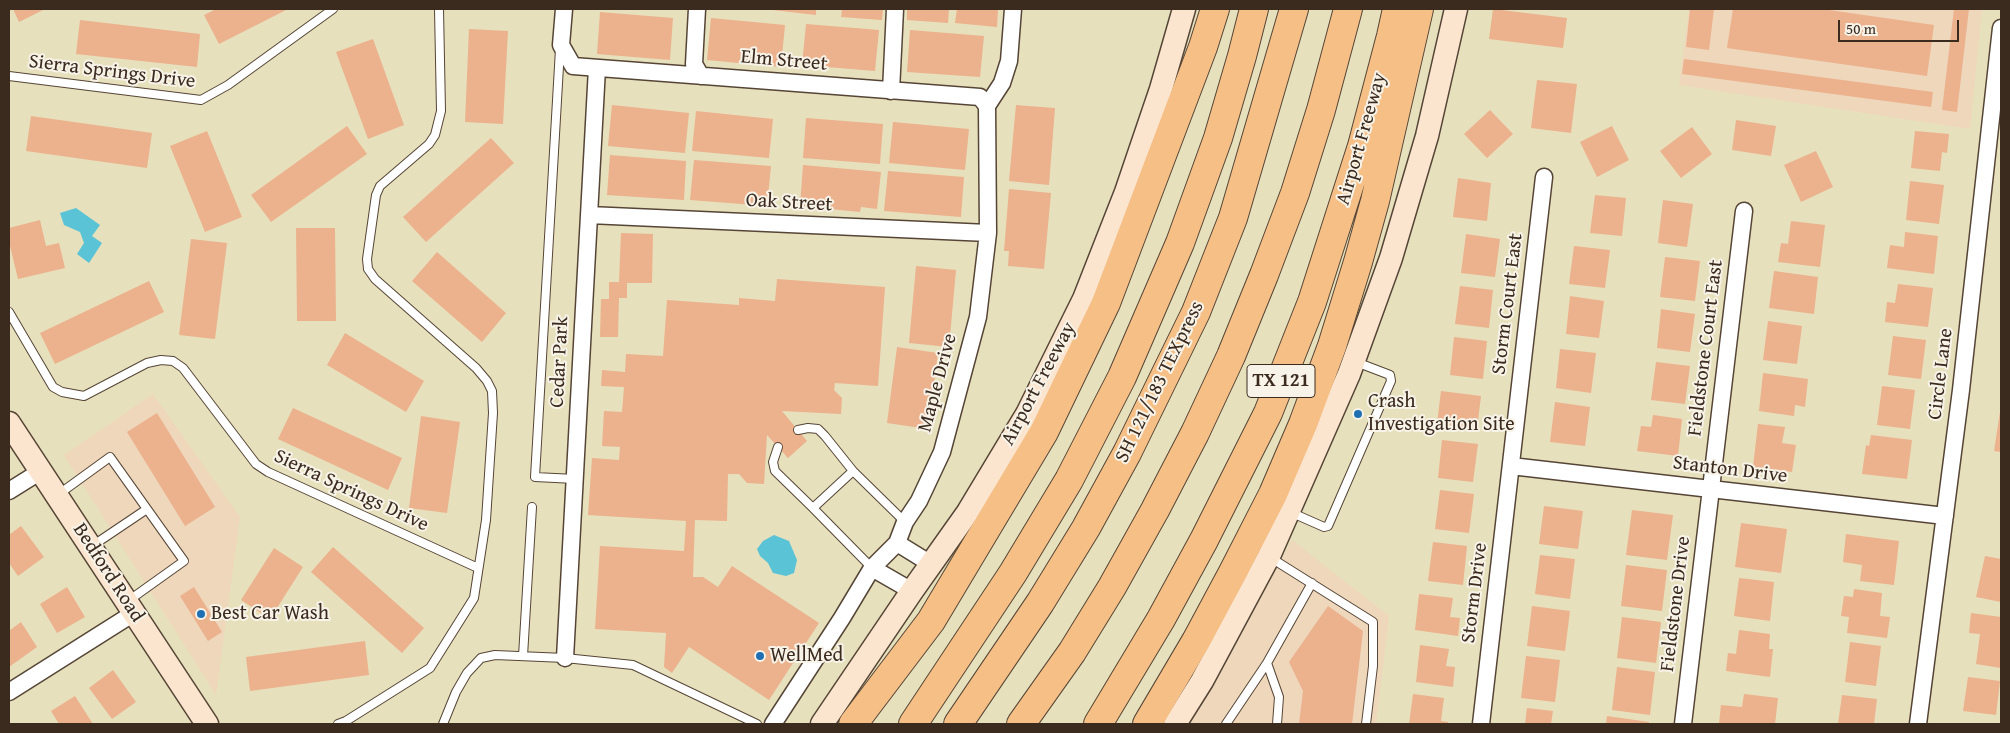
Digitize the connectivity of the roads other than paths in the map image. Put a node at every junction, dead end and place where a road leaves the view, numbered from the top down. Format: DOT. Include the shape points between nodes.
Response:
graph roads {
  1 [pos="333,9"];
  2 [pos="439,9"];
  3 [pos="564,9"];
  4 [pos="697,9"];
  5 [pos="895,9"];
  6 [pos="1013,9"];
  7 [pos="1184,9"];
  8 [pos="1215,9"];
  9 [pos="1254,9"];
  10 [pos="1294,9"];
  11 [pos="1348,9"];
  12 [pos="1396,9"];
  13 [pos="1419,9"];
  14 [pos="1456,9"];
  15 [pos="2001,28"];
  16 [pos="561,45"];
  17 [pos="597,68"];
  18 [pos="9,76"];
  19 [pos="701,76"];
  20 [pos="891,91"];
  21 [pos="987,106"];
  22 [pos="1544,177"];
  23 [pos="1744,211"];
  24 [pos="589,215"];
  25 [pos="988,233"];
  26 [pos="9,312"];
  27 [pos="1354,361"];
  28 [pos="9,423"];
  29 [pos="798,430"];
  30 [pos="778,447"];
  31 [pos="1511,466"];
  32 [pos="40,471"];
  33 [pos="853,471"];
  34 [pos="574,479"];
  35 [pos="1711,489"];
  36 [pos="9,491"];
  37 [pos="56,496"];
  38 [pos="532,507"];
  39 [pos="813,508"];
  40 [pos="148,509"];
  41 [pos="1288,511"];
  42 [pos="1945,516"];
  43 [pos="905,522"];
  44 [pos="897,544"];
  45 [pos="91,548"];
  46 [pos="1268,556"];
  47 [pos="931,564"];
  48 [pos="478,568"];
  49 [pos="872,568"];
  50 [pos="1312,583"];
  51 [pos="1112,587"];
  52 [pos="912,591"];
  53 [pos="130,608"];
  54 [pos="522,656"];
  55 [pos="564,658"];
  56 [pos="1267,663"];
  57 [pos="9,692"];
  58 [pos="203,722"];
  59 [pos="338,724"];
  60 [pos="443,724"];
  61 [pos="758,724"];
  62 [pos="773,724"];
  63 [pos="822,724"];
  64 [pos="854,724"];
  65 [pos="913,724"];
  66 [pos="958,724"];
  67 [pos="1021,724"];
  68 [pos="1044,724"];
  69 [pos="1098,724"];
  70 [pos="1147,724"];
  71 [pos="1175,724"];
  72 [pos="1226,724"];
  73 [pos="1277,724"];
  74 [pos="1366,724"];
  75 [pos="1481,724"];
  76 [pos="1683,724"];
  77 [pos="1918,724"];
  1 -- 18 [label="lane, Sierra Springs Drive" via="228,85 201,100"];
  2 -- 48 [label="lane" via="440,111 435,135 429,144 380,186 367,259 368,269 375,279 476,368 492,391 486,520"];
  3 -- 16 [label="street"];
  4 -- 19 [label="street" via="694,64"];
  5 -- 20 [label="street"];
  6 -- 21 [label="street" via="1009,61 1002,83"];
  7 -- 47 [label="main road, Airport Freeway" via="1126,192 1084,299 1027,414 968,512"];
  8 -- 64 [label="highway" via="1106,303 1044,432 931,621"];
  9 -- 65 [label="highway" via="1218,138 1180,242 1122,376 1069,480 1018,565"];
  10 -- 66 [label="highway, SH 121/183 TEXpress" via="1233,218 1196,312 1127,453 1086,528 1035,611"];
  11 -- 51 [label="highway" via="1322,110 1295,193 1231,356 1195,434"];
  12 -- 69 [label="highway, Airport Freeway / TX 121" via="1392,36 1362,146 1312,302 1268,413 1162,619"];
  13 -- 70 [label="highway" via="1358,262 1303,424 1273,494 1233,572"];
  14 -- 27 [label="main road" via="1419,164 1391,258"];
  15 -- 42 [label="street, Circle Lane" via="1962,390"];
  16 -- 17 [label="street, Elm Street" via="573,66"];
  16 -- 34 [label="lane" via="535,477"];
  17 -- 19 [label="street, Elm Street"];
  17 -- 24 [label="street, Cedar Park"];
  19 -- 20 [label="street, Elm Street"];
  20 -- 21 [label="street, Elm Street" via="980,97"];
  21 -- 25 [label="street, Maple Drive"];
  22 -- 31 [label="street, Storm Court East"];
  23 -- 35 [label="street, Fieldstone Court East"];
  24 -- 25 [label="street, Oak Street"];
  24 -- 34 [label="street, Cedar Park"];
  25 -- 43 [label="street, Maple Drive" via="978,317 942,452 919,501"];
  26 -- 48 [label="lane, Sierra Springs Drive" via="53,387 62,392 84,396 148,363 173,361 183,368 256,464"];
  27 -- 41 [label="main road"];
  27 -- 41 [label="lane" via="1390,375 1391,381 1376,417 1328,526"];
  28 -- 32 [label="main road, Bedford Road"];
  29 -- 33 [label="lane" via="818,429"];
  30 -- 39 [label="lane" via="775,471"];
  31 -- 35 [label="street, Stanton Drive"];
  31 -- 75 [label="street, Storm Drive"];
  32 -- 36 [label="street"];
  32 -- 37 [label="main road, Bedford Road"];
  33 -- 39 [label="lane"];
  33 -- 43 [label="lane"];
  34 -- 55 [label="street, Cedar Park"];
  35 -- 42 [label="street, Stanton Drive"];
  35 -- 76 [label="street, Fieldstone Drive"];
  37 -- 40 [label="lane" via="110,457"];
  37 -- 45 [label="main road, Bedford Road"];
  38 -- 54 [label="lane"];
  39 -- 49 [label="lane"];
  40 -- 45 [label="lane"];
  40 -- 53 [label="lane" via="184,561"];
  41 -- 46 [label="main road"];
  42 -- 77 [label="street, Circle Lane"];
  43 -- 44 [label="street, Maple Drive"];
  44 -- 47 [label="street"];
  44 -- 49 [label="street, Maple Drive"];
  45 -- 53 [label="main road, Bedford Road"];
  46 -- 50 [label="lane"];
  46 -- 71 [label="main road"];
  47 -- 52 [label="main road, Airport Freeway"];
  48 -- 59 [label="lane" via="474,598 430,668"];
  49 -- 52 [label="street"];
  49 -- 62 [label="street, Maple Drive"];
  50 -- 56 [label="lane"];
  50 -- 74 [label="lane" via="1373,622"];
  51 -- 67 [label="highway" via="1072,652"];
  51 -- 68 [label="highway" via="1082,663"];
  52 -- 63 [label="main road, Airport Freeway"];
  53 -- 57 [label="street"];
  53 -- 58 [label="main road, Bedford Road"];
  54 -- 55 [label="lane"];
  54 -- 60 [label="lane" via="482,658 463,679"];
  55 -- 61 [label="lane" via="633,665"];
  56 -- 72 [label="lane"];
  56 -- 73 [label="lane" via="1279,697"];
}
